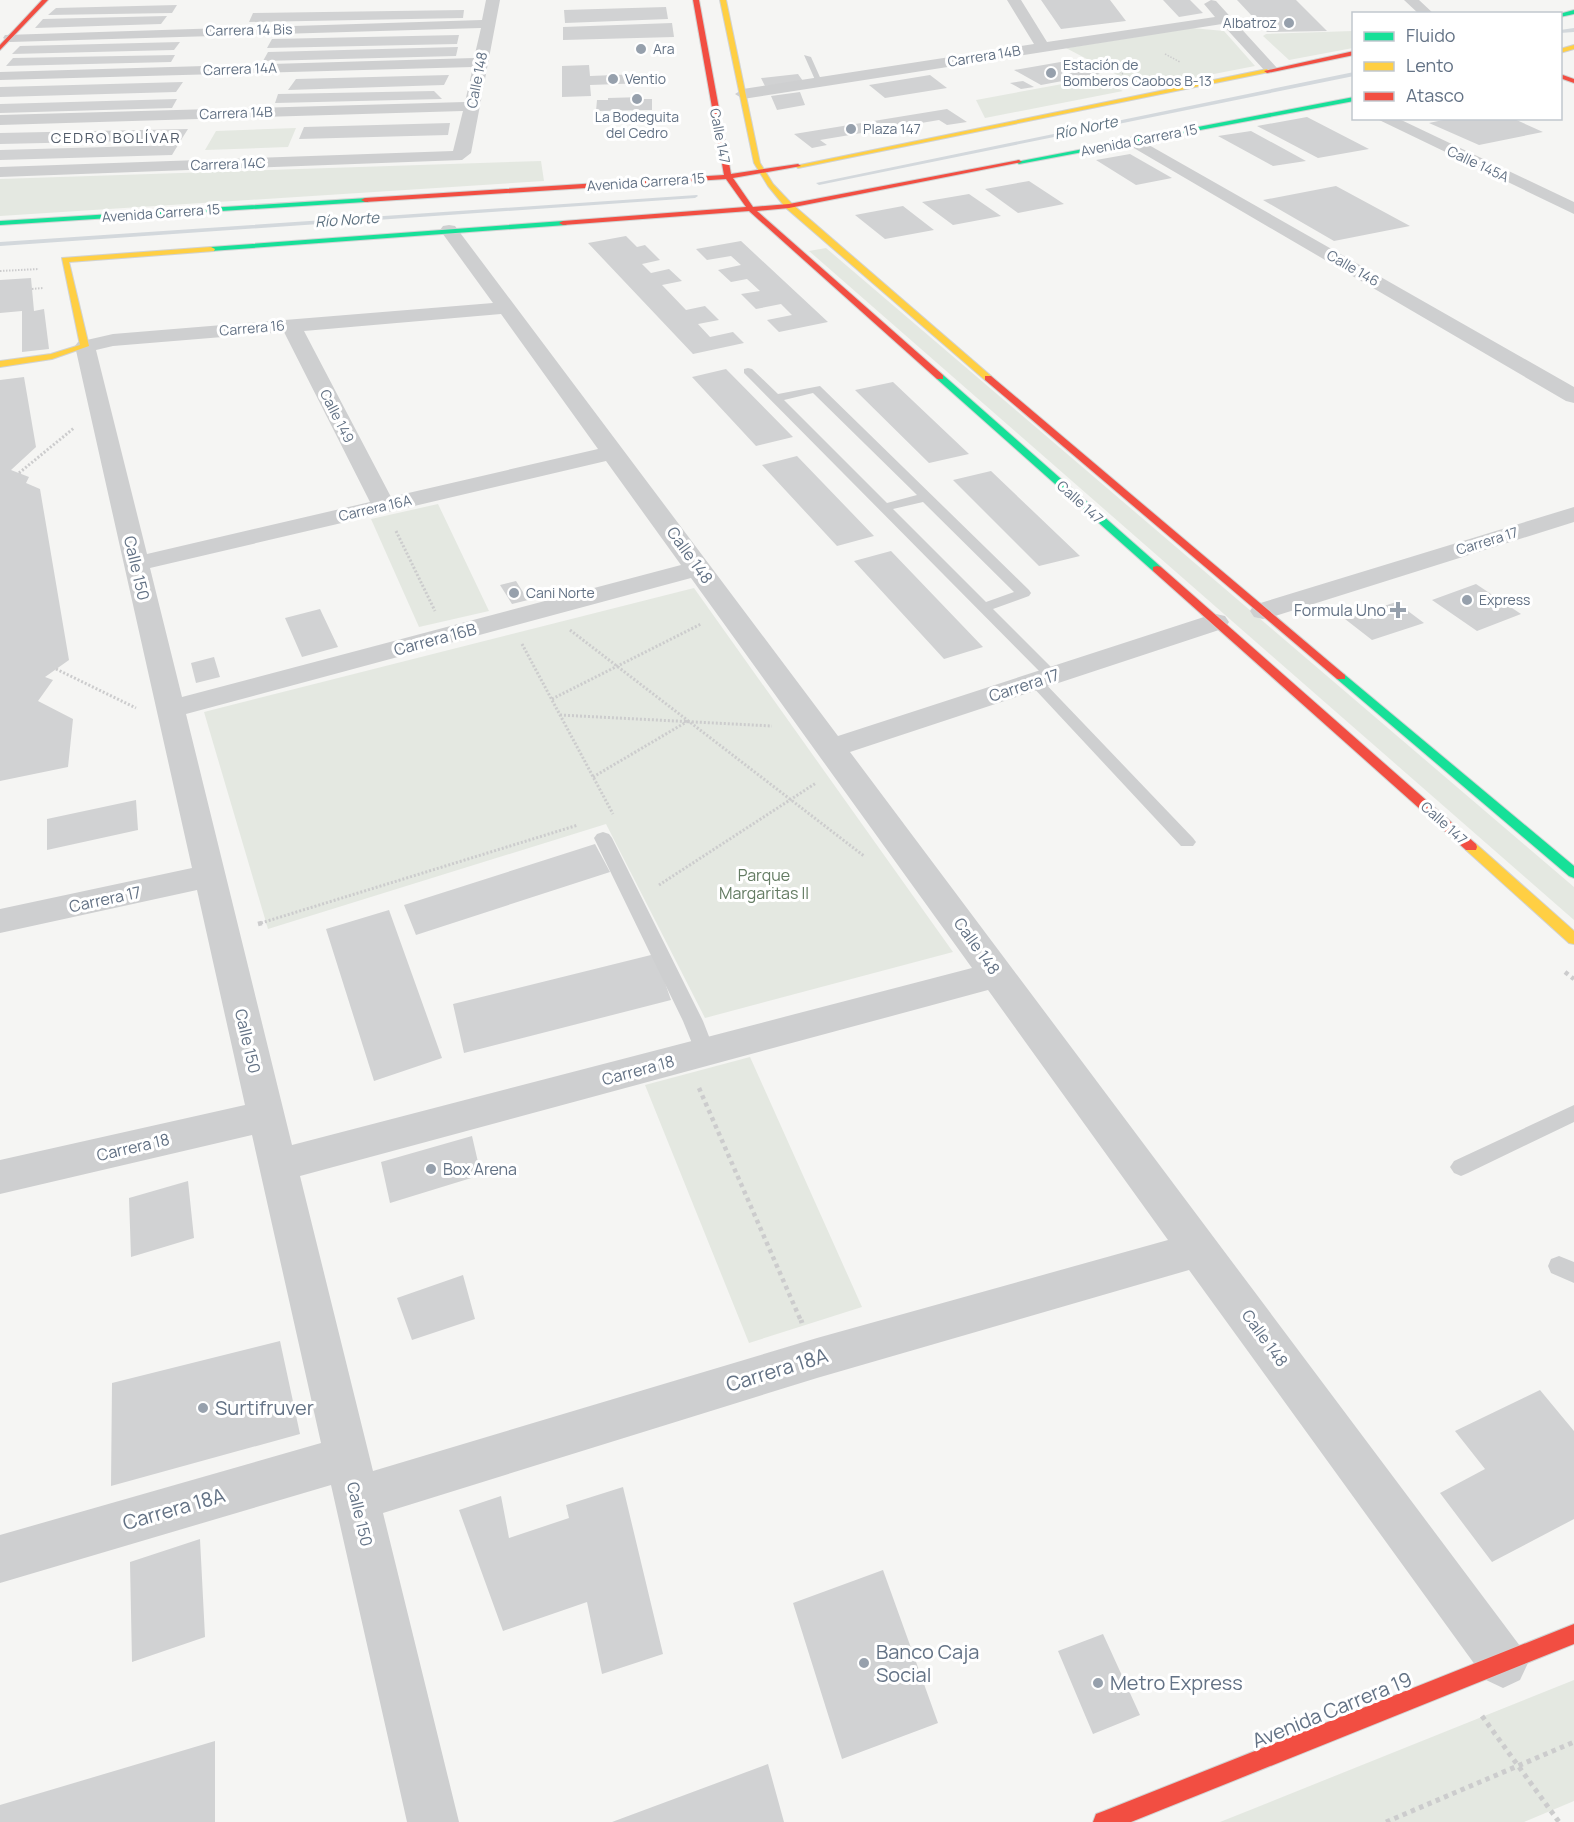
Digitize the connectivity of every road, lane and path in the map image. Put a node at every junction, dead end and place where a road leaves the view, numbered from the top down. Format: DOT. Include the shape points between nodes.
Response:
graph roads {
  1 [pos="45,0"];
  2 [pos="493,0"];
  3 [pos="696,0"];
  4 [pos="723,0"];
  5 [pos="1014,0"];
  6 [pos="1208,0"];
  7 [pos="1411,0"];
  8 [pos="1426,12"];
  9 [pos="1226,20"];
  10 [pos="488,24"];
  11 [pos="2,41"];
  12 [pos="1064,43"];
  13 [pos="1043,46"];
  14 [pos="1352,53"];
  15 [pos="807,57"];
  16 [pos="480,62"];
  17 [pos="1270,68"];
  18 [pos="0,76"];
  19 [pos="1127,76"];
  20 [pos="819,82"];
  21 [pos="743,94"];
  22 [pos="1350,101"];
  23 [pos="472,106"];
  24 [pos="0,120"];
  25 [pos="1387,120"];
  26 [pos="1132,141"];
  27 [pos="456,156"];
  28 [pos="0,172"];
  29 [pos="762,173"];
  30 [pos="728,177"];
  31 [pos="789,206"];
  32 [pos="1574,209"];
  33 [pos="752,210"];
  34 [pos="0,223"];
  35 [pos="449,231"];
  36 [pos="64,260"];
  37 [pos="41,269"];
  38 [pos="0,271"];
  39 [pos="507,308"];
  40 [pos="291,325"];
  41 [pos="85,346"];
  42 [pos="0,364"];
  43 [pos="748,371"];
  44 [pos="1574,396"];
  45 [pos="776,398"];
  46 [pos="78,424"];
  47 [pos="614,452"];
  48 [pos="20,473"];
  49 [pos="926,497"];
  50 [pos="384,506"];
  51 [pos="885,507"];
  52 [pos="1574,514"];
  53 [pos="136,564"];
  54 [pos="700,568"];
  55 [pos="984,607"];
  56 [pos="543,610"];
  57 [pos="730,610"];
  58 [pos="1263,610"];
  59 [pos="1216,622"];
  60 [pos="448,636"];
  61 [pos="617,666"];
  62 [pos="56,669"];
  63 [pos="1043,679"];
  64 [pos="552,699"];
  65 [pos="170,709"];
  66 [pos="560,715"];
  67 [pos="689,721"];
  68 [pos="831,747"];
  69 [pos="593,777"];
  70 [pos="791,799"];
  71 [pos="613,814"];
  72 [pos="602,817"];
  73 [pos="579,825"];
  74 [pos="603,838"];
  75 [pos="1187,842"];
  76 [pos="865,857"];
  77 [pos="1574,873"];
  78 [pos="210,876"];
  79 [pos="653,889"];
  80 [pos="0,921"];
  81 [pos="223,935"];
  82 [pos="1574,939"];
  83 [pos="998,974"];
  84 [pos="695,1054"];
  85 [pos="1574,1113"];
  86 [pos="266,1116"];
  87 [pos="278,1165"];
  88 [pos="1461,1167"];
  89 [pos="0,1177"];
  90 [pos="1199,1249"];
  91 [pos="817,1358"];
  92 [pos="352,1479"];
  93 [pos="0,1559"];
  94 [pos="1574,1634"];
  95 [pos="1503,1663"];
  96 [pos="1458,1681"];
  97 [pos="1574,1742"];
  98 [pos="1519,1766"];
  99 [pos="433,1822"];
  100 [pos="1104,1822"];
  101 [pos="1386,1822"];
  102 [pos="1559,1822"];
  1 -- 11 [label="main road"];
  2 -- 10 [label="street, Calle 148"];
  3 -- 30 [label="main road, Calle 147"];
  4 -- 21 [label="main road, Calle 147"];
  5 -- 13 [label="street"];
  6 -- 9 [label="street"];
  7 -- 8 [label="street"];
  9 -- 12 [label="street, Carrera 14B"];
  9 -- 17 [label="street"];
  10 -- 11 [label="street, Carrera 14 Bis"];
  10 -- 16 [label="street, Calle 148"];
  12 -- 13 [label="street, Carrera 14B"];
  12 -- 19 [label="path"];
  13 -- 20 [label="street, Carrera 14B"];
  14 -- 17 [label="main road, Avenida Carrera 15"];
  15 -- 20 [label="lane"];
  16 -- 18 [label="street, Carrera 14A"];
  16 -- 23 [label="street, Calle 148"];
  17 -- 29 [label="main road, Avenida Carrera 15"];
  20 -- 21 [label="street, Carrera 14B"];
  21 -- 29 [label="main road, Calle 147"];
  22 -- 26 [label="main road, Avenida Carrera 15"];
  23 -- 24 [label="street, Carrera 14B"];
  23 -- 27 [label="street, Calle 148" via="463,153"];
  25 -- 32 [label="street, Calle 145A"];
  26 -- 31 [label="main road, Avenida Carrera 15"];
  26 -- 44 [label="street, Calle 146"];
  27 -- 28 [label="street, Carrera 14C"];
  29 -- 30 [label="main road, Avenida Carrera 15"];
  29 -- 31 [label="main road, Calle 147"];
  30 -- 33 [label="main road, Calle 147"];
  30 -- 34 [label="main road, Avenida Carrera 15"];
  31 -- 33 [label="main road, Avenida Carrera 15"];
  31 -- 58 [label="main road, Calle 147"];
  33 -- 35 [label="main road, Avenida Carrera 15"];
  33 -- 59 [label="main road, Calle 147"];
  35 -- 36 [label="main road, Avenida Carrera 15"];
  35 -- 39 [label="street, Calle 148"];
  36 -- 41 [label="main road, Calle 150"];
  37 -- 38 [label="path"];
  39 -- 40 [label="street, Carrera 16"];
  39 -- 47 [label="street, Calle 148"];
  40 -- 41 [label="street, Carrera 16" via="113,340"];
  40 -- 50 [label="street, Calle 149"];
  41 -- 42 [label="main road, Carrera 16"];
  41 -- 53 [label="street, Calle 150"];
  43 -- 45 [label="lane"];
  45 -- 49 [label="lane" via="816,389"];
  45 -- 51 [label="lane"];
  46 -- 48 [label="path"];
  47 -- 50 [label="street, Carrera 16A"];
  47 -- 54 [label="street, Calle 148"];
  49 -- 51 [label="lane"];
  49 -- 55 [label="lane" via="1024,593"];
  50 -- 53 [label="street, Carrera 16A"];
  50 -- 60 [label="path"];
  51 -- 55 [label="lane"];
  52 -- 58 [label="street, Carrera 17"];
  53 -- 65 [label="street, Calle 150"];
  54 -- 56 [label="street, Carrera 16B"];
  54 -- 57 [label="street, Calle 148"];
  55 -- 63 [label="lane"];
  56 -- 60 [label="street, Carrera 16B"];
  56 -- 61 [label="path"];
  57 -- 61 [label="path"];
  57 -- 68 [label="street, Calle 148"];
  58 -- 77 [label="main road, Calle 147"];
  59 -- 63 [label="street, Carrera 17"];
  59 -- 82 [label="main road, Calle 147"];
  60 -- 65 [label="street, Carrera 16B"];
  61 -- 64 [label="path"];
  61 -- 67 [label="path"];
  62 -- 65 [label="path" via="140,710"];
  63 -- 68 [label="street, Carrera 17"];
  63 -- 75 [label="lane"];
  65 -- 78 [label="street, Calle 150"];
  66 -- 67 [label="path"];
  67 -- 68 [label="path"];
  67 -- 69 [label="path"];
  67 -- 70 [label="path"];
  68 -- 70 [label="path"];
  68 -- 83 [label="street, Calle 148"];
  70 -- 76 [label="path"];
  70 -- 79 [label="path"];
  71 -- 72 [label="path"];
  73 -- 81 [label="path"];
  74 -- 84 [label="lane" via="693,1021"];
  78 -- 80 [label="street, Carrera 17"];
  78 -- 81 [label="street, Calle 150"];
  81 -- 86 [label="street, Calle 150"];
  83 -- 84 [label="street, Carrera 18"];
  83 -- 90 [label="street, Calle 148"];
  84 -- 87 [label="street, Carrera 18"];
  84 -- 91 [label="path"];
  85 -- 88 [label="lane"];
  86 -- 87 [label="street, Calle 150"];
  86 -- 89 [label="street, Carrera 18"];
  87 -- 92 [label="street, Calle 150"];
  90 -- 91 [label="street, Carrera 18A"];
  90 -- 95 [label="street, Calle 148"];
  91 -- 92 [label="street, Carrera 18A"];
  92 -- 93 [label="street, Carrera 18A"];
  92 -- 99 [label="street, Calle 150"];
  94 -- 95 [label="main road, Avenida Carrera 19"];
  95 -- 96 [label="main road, Avenida Carrera 19"];
  96 -- 98 [label="path"];
  96 -- 100 [label="main road, Avenida Carrera 19"];
  97 -- 98 [label="path"];
  98 -- 101 [label="path"];
  98 -- 102 [label="path"];
}
